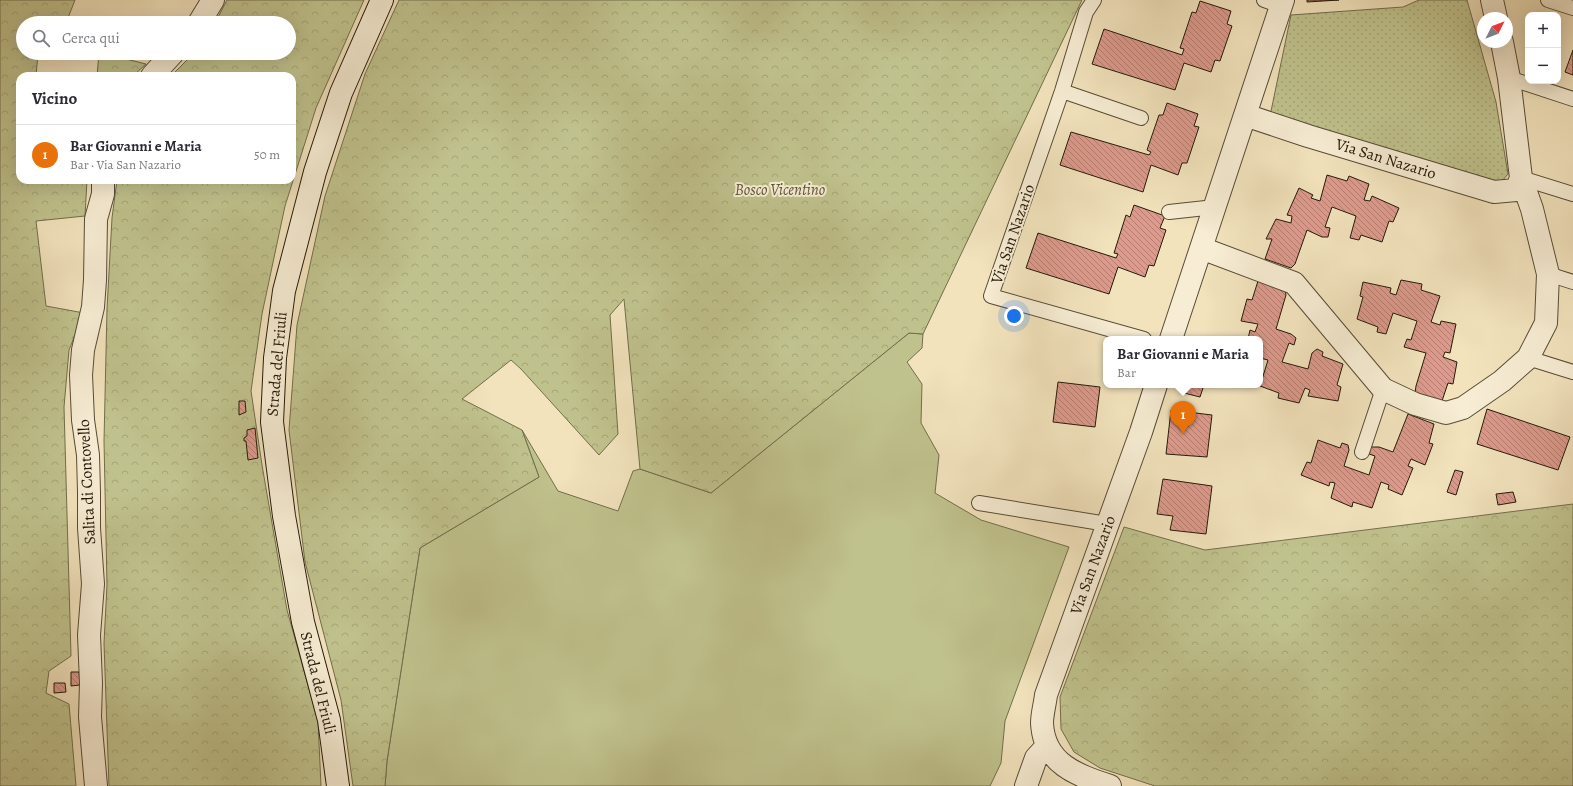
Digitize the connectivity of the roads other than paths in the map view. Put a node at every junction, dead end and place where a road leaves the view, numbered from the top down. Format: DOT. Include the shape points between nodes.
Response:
graph roads {
  1 [pos="212,0"];
  2 [pos="382,0"];
  3 [pos="1094,0"];
  4 [pos="1492,0"];
  5 [pos="1548,0"];
  6 [pos="1276,2"];
  7 [pos="1573,8"];
  8 [pos="1495,12"];
  9 [pos="203,16"];
  10 [pos="1503,48"];
  11 [pos="167,60"];
  12 [pos="156,72"];
  13 [pos="1509,78"];
  14 [pos="1062,91"];
  15 [pos="1573,99"];
  16 [pos="1245,115"];
  17 [pos="1141,118"];
  18 [pos="1521,178"];
  19 [pos="102,184"];
  20 [pos="1573,194"];
  21 [pos="1215,208"];
  22 [pos="1169,212"];
  23 [pos="1201,248"];
  24 [pos="1548,274"];
  25 [pos="1573,282"];
  26 [pos="1133,336"];
  27 [pos="1172,336"];
  28 [pos="1528,358"];
  29 [pos="1573,372"];
  30 [pos="1155,388"];
  31 [pos="1383,389"];
  32 [pos="1362,452"];
  33 [pos="979,503"];
  34 [pos="1107,524"];
  35 [pos="1047,746"];
  36 [pos="96,786"];
  37 [pos="338,786"];
  38 [pos="1026,786"];
  39 [pos="1110,786"];
  1 -- 9 [label="street"];
  2 -- 37 [label="street, Strada del Friuli" via="341,93 315,172 284,291 275,358 272,422 284,516 303,622 329,720"];
  3 -- 14 [label="lane, Via San Nazario" via="1086,12"];
  4 -- 8 [label="street"];
  5 -- 7 [label="lane"];
  6 -- 16 [label="street"];
  10 -- 13 [label="street"];
  11 -- 12 [label="street"];
  13 -- 15 [label="lane"];
  13 -- 18 [label="street"];
  14 -- 17 [label="lane"];
  14 -- 26 [label="lane, Via San Nazario" via="991,296"];
  16 -- 18 [label="street, Via San Nazario" via="1494,192 1516,190"];
  16 -- 21 [label="street"];
  18 -- 20 [label="lane"];
  18 -- 24 [label="street"];
  19 -- 36 [label="street, Salita di Contovello" via="103,194 96,219 93,307 83,350 81,375 88,456 93,584 89,635 90,717"];
  21 -- 22 [label="lane"];
  21 -- 23 [label="street"];
  23 -- 27 [label="street"];
  23 -- 31 [label="street" via="1294,282"];
  24 -- 25 [label="lane"];
  24 -- 28 [label="street" via="1546,323"];
  28 -- 29 [label="lane"];
  28 -- 31 [label="street" via="1502,381 1463,408 1446,413 1415,404"];
  30 -- 34 [label="street, Via San Nazario"];
  31 -- 32 [label="lane"];
  33 -- 34 [label="lane"];
  34 -- 35 [label="street, Via San Nazario" via="1046,695 1042,723"];
  35 -- 38 [label="street" via="1036,758"];
  35 -- 39 [label="street" via="1062,765 1083,777"];
}
